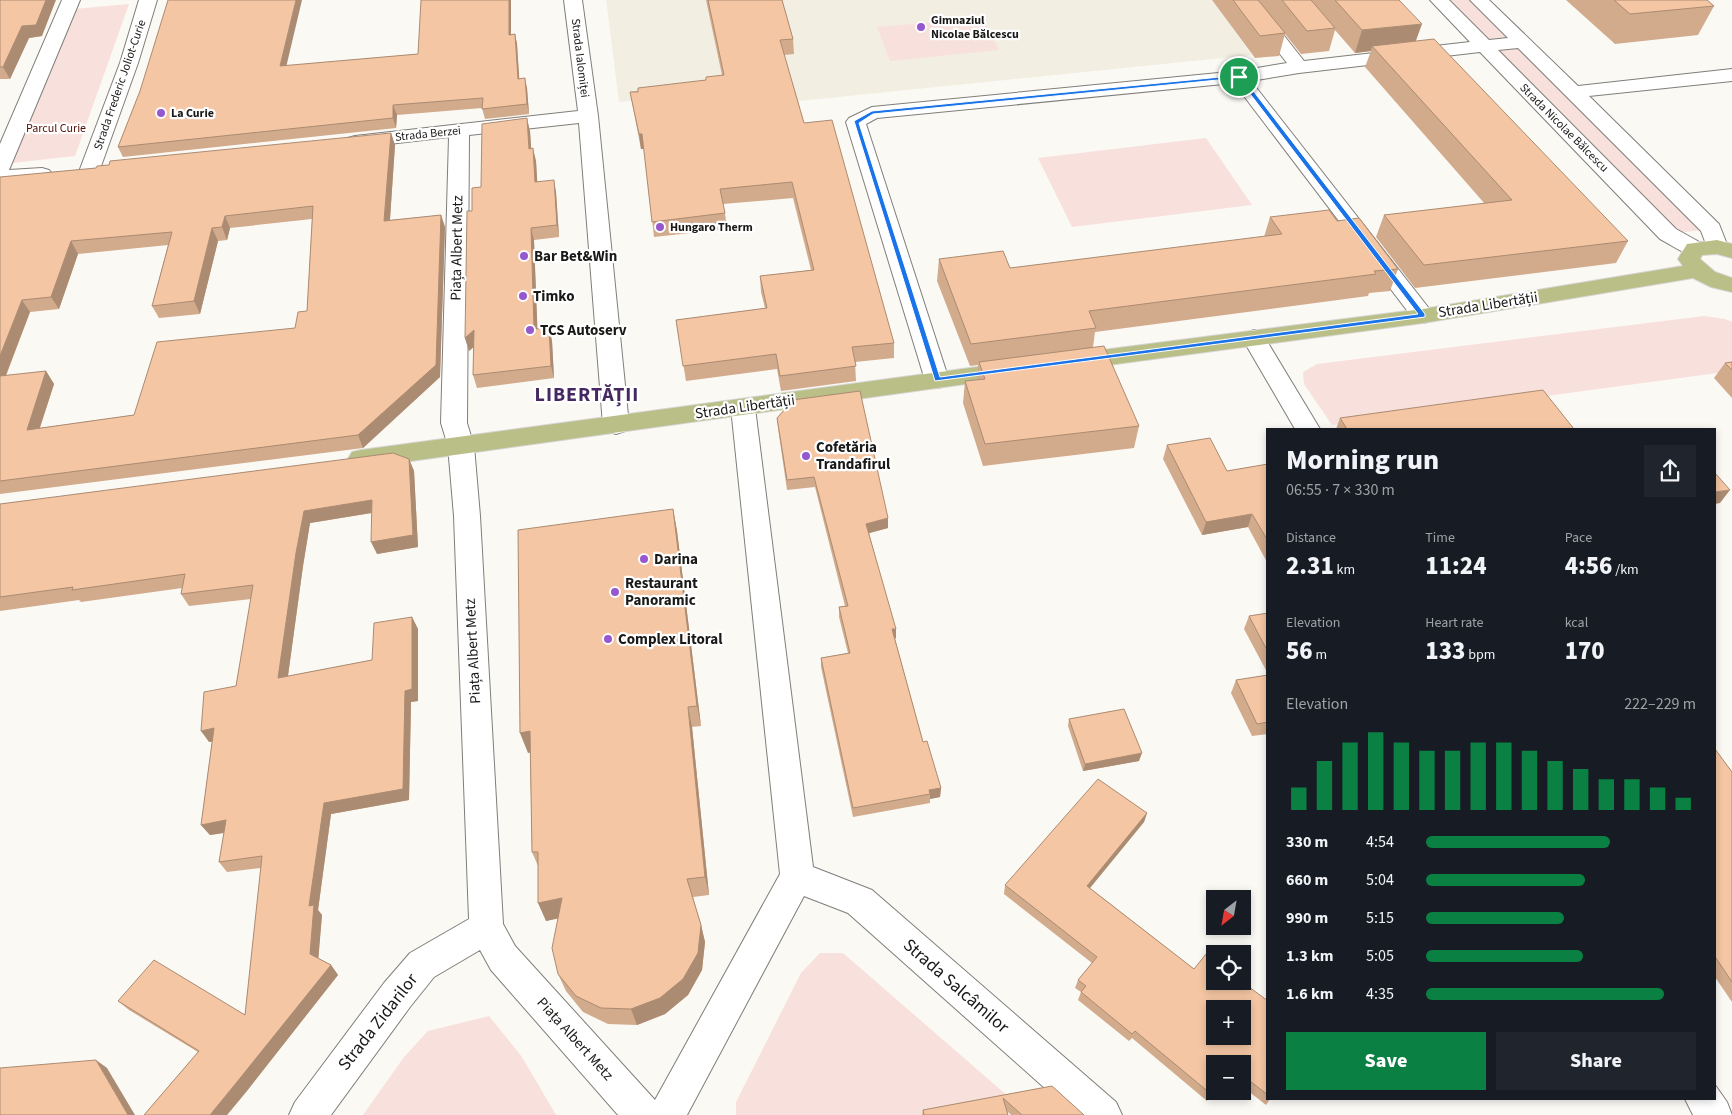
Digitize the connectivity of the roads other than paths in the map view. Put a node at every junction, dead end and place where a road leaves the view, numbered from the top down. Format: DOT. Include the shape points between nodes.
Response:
graph roads {
  1 [pos="70,0"];
  2 [pos="148,0"];
  3 [pos="573,0"];
  4 [pos="1247,0"];
  5 [pos="1438,0"];
  6 [pos="1479,0"];
  7 [pos="1522,42"];
  8 [pos="1484,46"];
  9 [pos="1299,67"];
  10 [pos="1732,75"];
  11 [pos="1239,77"];
  12 [pos="1574,92"];
  13 [pos="588,116"];
  14 [pos="458,131"];
  15 [pos="337,144"];
  16 [pos="0,168"];
  17 [pos="0,177"];
  18 [pos="1725,249"];
  19 [pos="1695,260"];
  20 [pos="1732,285"];
  21 [pos="1423,316"];
  22 [pos="1254,338"];
  23 [pos="937,380"];
  24 [pos="743,408"];
  25 [pos="616,425"];
  26 [pos="1307,428"];
  27 [pos="461,446"];
  28 [pos="333,462"];
  29 [pos="797,876"];
  30 [pos="486,927"];
  31 [pos="1705,1100"];
  32 [pos="308,1115"];
  33 [pos="643,1115"];
  34 [pos="667,1115"];
  35 [pos="1103,1115"];
  36 [pos="1714,1115"];
  1 -- 16 [label="street"];
  2 -- 17 [label="street, Strada Frederic Joliot-Curie" via="129,63 83,170"];
  3 -- 13 [label="street, Strada Ialomiței"];
  4 -- 9 [label="street"];
  5 -- 8 [label="street, Strada Nicolae Bălcescu"];
  6 -- 7 [label="street"];
  7 -- 8 [label="street"];
  7 -- 12 [label="street"];
  8 -- 9 [label="street" via="1344,55"];
  8 -- 19 [label="street, Strada Nicolae Bălcescu"];
  9 -- 11 [label="street"];
  10 -- 12 [label="street"];
  11 -- 21 [label="street"];
  11 -- 23 [label="street" via="872,113 856,122"];
  12 -- 18 [label="street" via="1711,229"];
  13 -- 14 [label="street, Strada Berzei"];
  13 -- 25 [label="street"];
  14 -- 15 [label="street, Strada Berzei"];
  14 -- 27 [label="street, Piața Albert Metz" via="454,423"];
  18 -- 19 [label="main road, Strada Libertății"];
  19 -- 20 [label="main road" via="1718,283"];
  19 -- 21 [label="main road, Strada Libertății"];
  21 -- 22 [label="main road, Strada Libertății"];
  22 -- 23 [label="main road, Strada Libertății"];
  22 -- 26 [label="street"];
  23 -- 24 [label="main road, Strada Libertății"];
  24 -- 25 [label="main road, Strada Libertății"];
  24 -- 29 [label="street"];
  25 -- 27 [label="main road, Strada Libertății"];
  27 -- 28 [label="main road, Strada Libertății"];
  27 -- 30 [label="street, Piața Albert Metz"];
  29 -- 34 [label="street"];
  29 -- 35 [label="street, Strada Salcâmilor" via="860,901"];
  30 -- 32 [label="street, Strada Zidarilor" via="422,965"];
  30 -- 33 [label="street, Piața Albert Metz" via="503,958"];
  31 -- 36 [label="street"];
}
